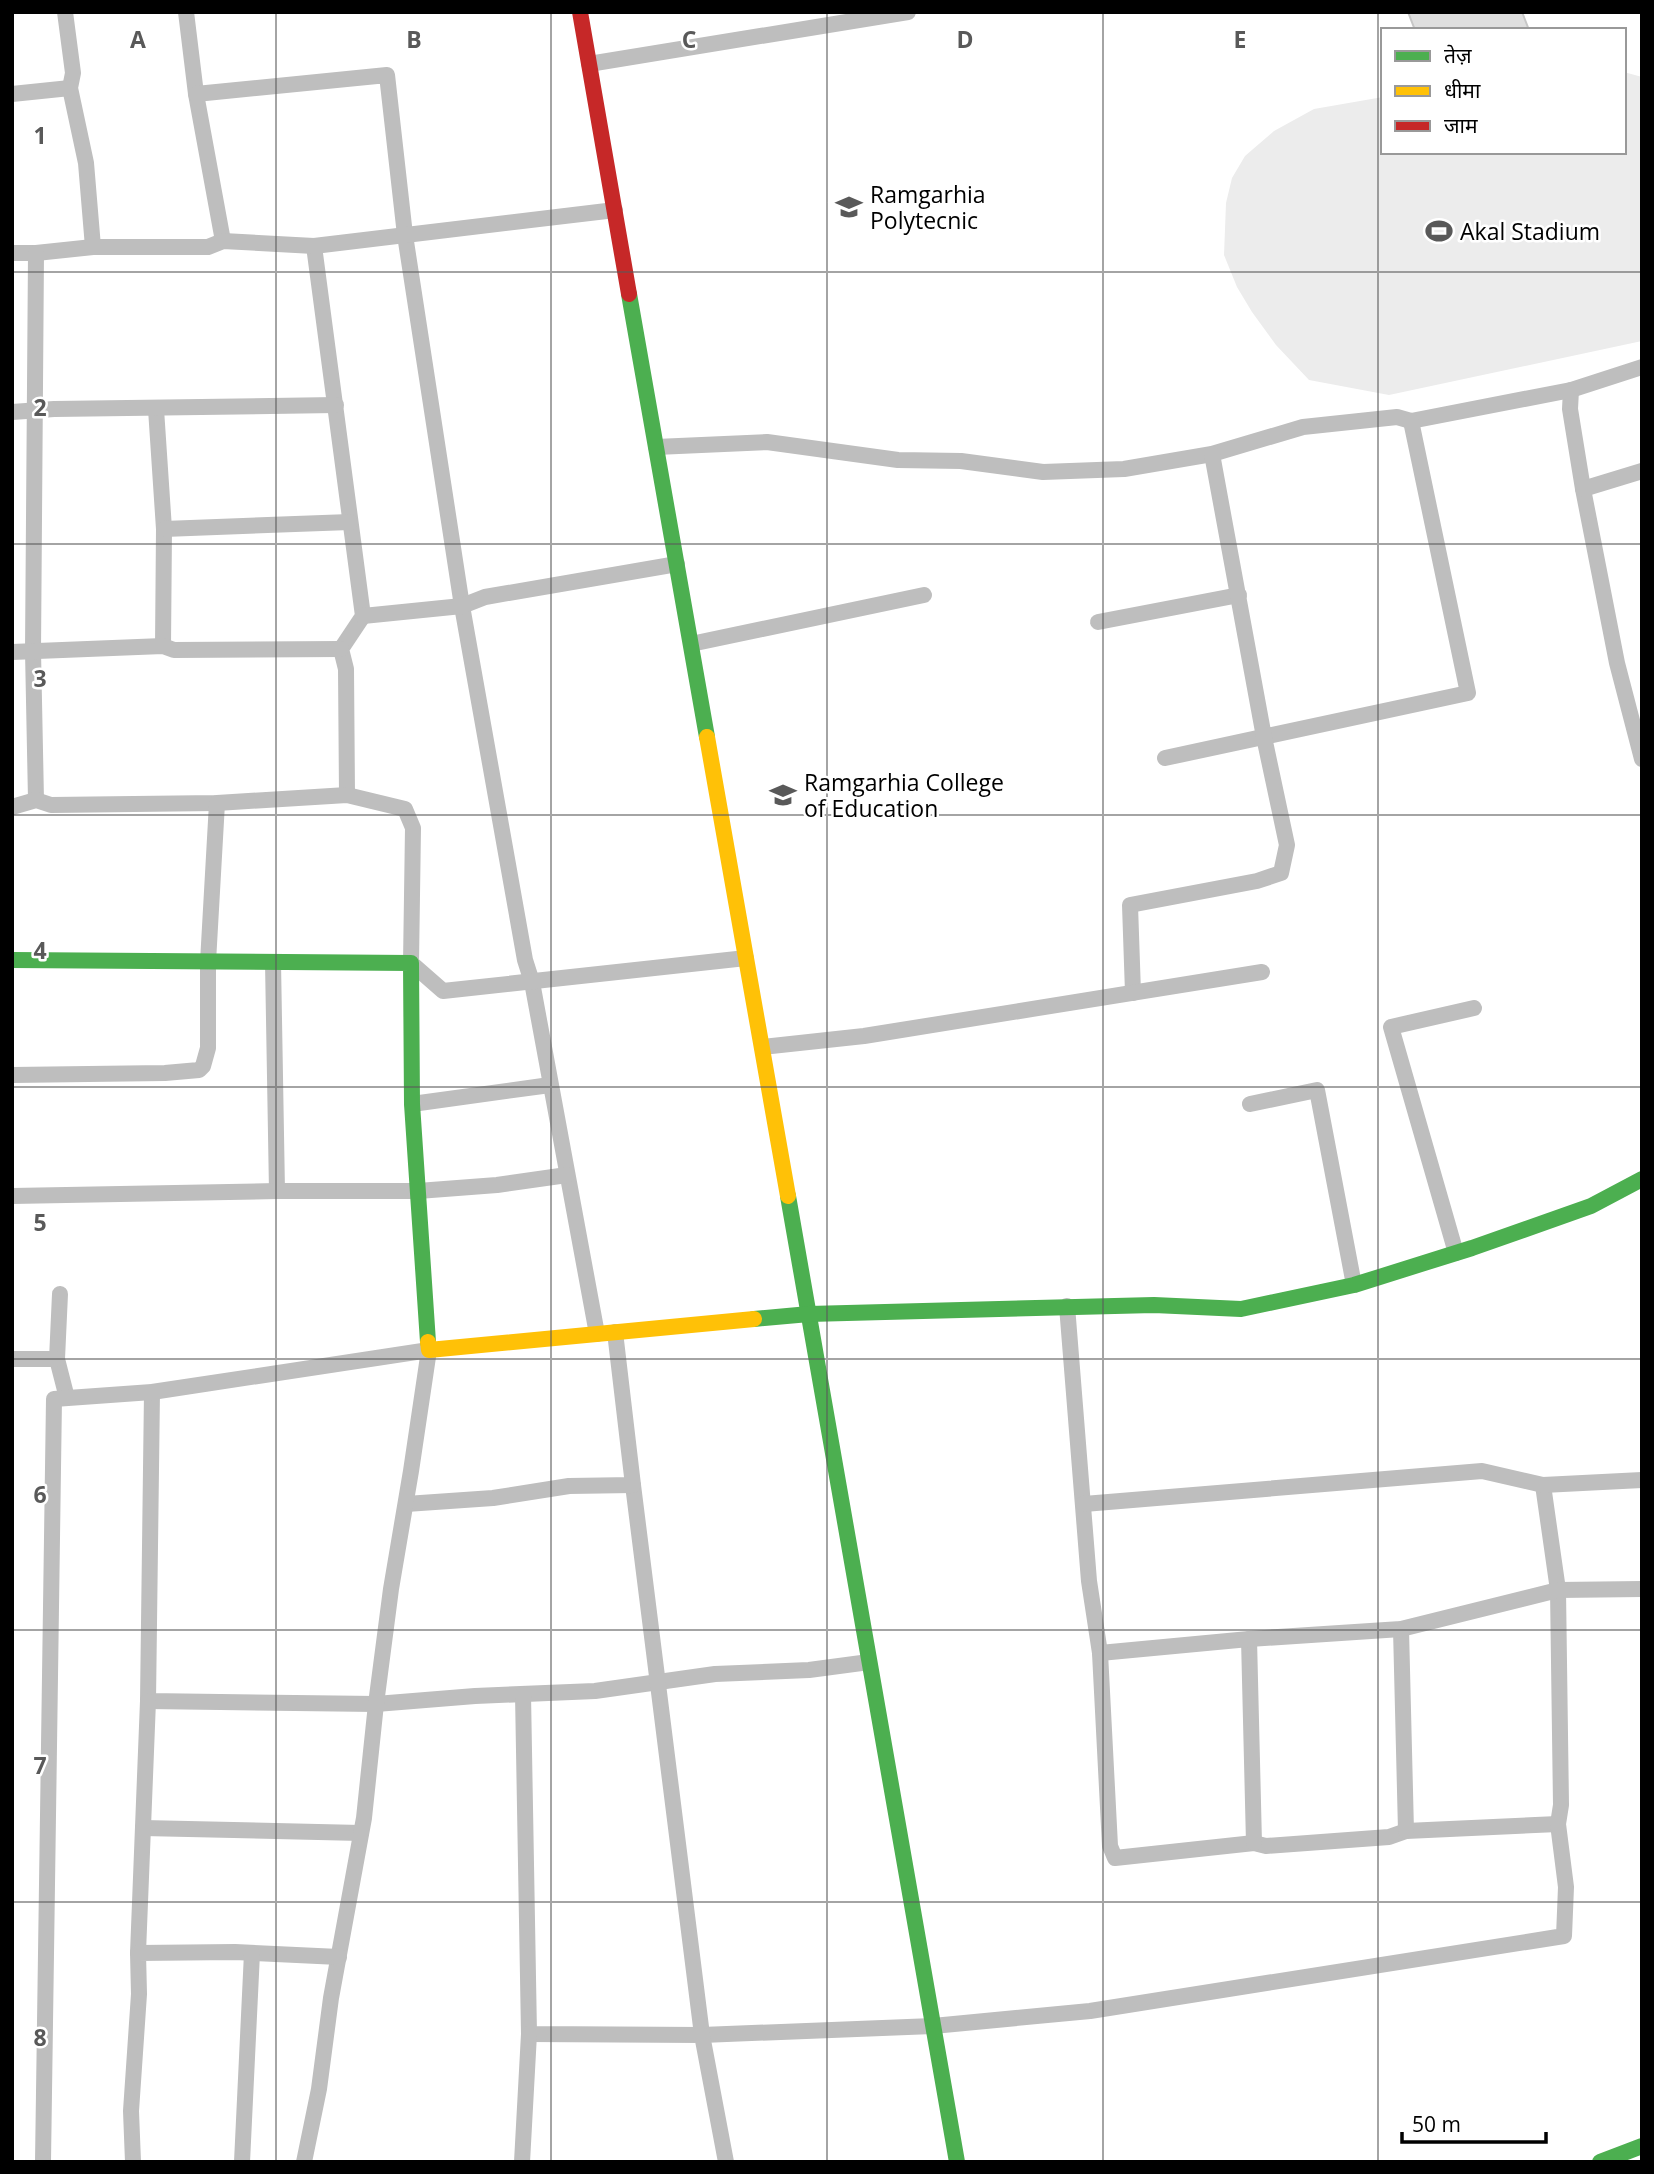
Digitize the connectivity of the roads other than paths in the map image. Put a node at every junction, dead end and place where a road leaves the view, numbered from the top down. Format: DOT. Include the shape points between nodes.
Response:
graph roads {
  1 [pos="65,12"];
  2 [pos="186,12"];
  3 [pos="580,12"];
  4 [pos="908,12"];
  5 [pos="589,64"];
  6 [pos="70,88"];
  7 [pos="12,94"];
  8 [pos="196,94"];
  9 [pos="615,210"];
  10 [pos="405,235"];
  11 [pos="223,242"];
  12 [pos="313,246"];
  13 [pos="93,247"];
  14 [pos="12,253"];
  15 [pos="36,253"];
  16 [pos="1642,367"];
  17 [pos="1571,390"];
  18 [pos="336,405"];
  19 [pos="156,410"];
  20 [pos="12,412"];
  21 [pos="33,412"];
  22 [pos="1411,421"];
  23 [pos="656,447"];
  24 [pos="1212,454"];
  25 [pos="1642,471"];
  26 [pos="1583,489"];
  27 [pos="350,522"];
  28 [pos="164,529"];
  29 [pos="677,564"];
  30 [pos="923,595"];
  31 [pos="1239,595"];
  32 [pos="462,606"];
  33 [pos="363,616"];
  34 [pos="1098,622"];
  35 [pos="691,644"];
  36 [pos="163,646"];
  37 [pos="341,649"];
  38 [pos="33,651"];
  39 [pos="12,652"];
  40 [pos="1637,718"];
  41 [pos="1264,737"];
  42 [pos="1165,758"];
  43 [pos="1642,759"];
  44 [pos="347,794"];
  45 [pos="36,800"];
  46 [pos="217,803"];
  47 [pos="12,807"];
  48 [pos="746,958"];
  49 [pos="12,961"];
  50 [pos="208,962"];
  51 [pos="272,962"];
  52 [pos="411,963"];
  53 [pos="1262,972"];
  54 [pos="532,982"];
  55 [pos="1133,993"];
  56 [pos="1474,1008"];
  57 [pos="762,1047"];
  58 [pos="12,1075"];
  59 [pos="550,1085"];
  60 [pos="412,1104"];
  61 [pos="1250,1104"];
  62 [pos="568,1175"];
  63 [pos="1642,1179"];
  64 [pos="277,1191"];
  65 [pos="418,1191"];
  66 [pos="12,1196"];
  67 [pos="1457,1253"];
  68 [pos="1354,1285"];
  69 [pos="60,1294"];
  70 [pos="1066,1306"];
  71 [pos="809,1314"];
  72 [pos="615,1332"];
  73 [pos="597,1334"];
  74 [pos="429,1350"];
  75 [pos="12,1359"];
  76 [pos="57,1359"];
  77 [pos="152,1392"];
  78 [pos="67,1398"];
  79 [pos="1642,1480"];
  80 [pos="633,1485"];
  81 [pos="1544,1485"];
  82 [pos="406,1504"];
  83 [pos="1084,1504"];
  84 [pos="1642,1589"];
  85 [pos="1558,1590"];
  86 [pos="1401,1629"];
  87 [pos="1248,1639"];
  88 [pos="1100,1653"];
  89 [pos="869,1662"];
  90 [pos="660,1682"];
  91 [pos="523,1694"];
  92 [pos="148,1702"];
  93 [pos="376,1704"];
  94 [pos="1558,1824"];
  95 [pos="143,1828"];
  96 [pos="1406,1831"];
  97 [pos="362,1833"];
  98 [pos="1254,1843"];
  99 [pos="138,1953"];
  100 [pos="252,1953"];
  101 [pos="339,1956"];
  102 [pos="933,2026"];
  103 [pos="529,2034"];
  104 [pos="702,2035"];
  105 [pos="1642,2146"];
  106 [pos="43,2162"];
  107 [pos="133,2162"];
  108 [pos="242,2162"];
  109 [pos="304,2162"];
  110 [pos="523,2162"];
  111 [pos="726,2162"];
  112 [pos="957,2162"];
  113 [pos="1600,2162"];
  1 -- 6 [label="street" via="73,73"];
  2 -- 8 [label="street"];
  3 -- 5 [label="main road"];
  4 -- 5 [label="street"];
  5 -- 9 [label="main road"];
  6 -- 7 [label="street"];
  6 -- 13 [label="street" via="86,163"];
  8 -- 10 [label="street" via="387,75"];
  8 -- 11 [label="street"];
  9 -- 10 [label="street"];
  9 -- 23 [label="main road"];
  10 -- 12 [label="street"];
  10 -- 32 [label="street"];
  11 -- 12 [label="street"];
  11 -- 13 [label="street" via="208,247"];
  12 -- 18 [label="street"];
  13 -- 15 [label="street"];
  14 -- 15 [label="street"];
  15 -- 21 [label="street"];
  16 -- 17 [label="street"];
  17 -- 22 [label="street"];
  17 -- 26 [label="street"];
  18 -- 19 [label="street"];
  18 -- 27 [label="street"];
  19 -- 21 [label="street"];
  19 -- 28 [label="street"];
  20 -- 21 [label="street"];
  21 -- 38 [label="street"];
  22 -- 24 [label="street" via="1397,417 1303,427"];
  22 -- 41 [label="street" via="1468,693"];
  23 -- 24 [label="street" via="767,442 898,460 961,461 1043,472 1124,468"];
  23 -- 29 [label="main road"];
  24 -- 31 [label="street"];
  25 -- 26 [label="street"];
  26 -- 40 [label="street" via="1617,663"];
  27 -- 28 [label="street"];
  27 -- 33 [label="street"];
  28 -- 36 [label="street"];
  29 -- 32 [label="street" via="485,597"];
  29 -- 35 [label="main road"];
  30 -- 35 [label="street"];
  31 -- 34 [label="street"];
  31 -- 41 [label="street"];
  32 -- 33 [label="street"];
  32 -- 54 [label="street"];
  33 -- 37 [label="street"];
  35 -- 48 [label="main road"];
  36 -- 37 [label="street" via="174,650"];
  36 -- 38 [label="street"];
  37 -- 44 [label="street" via="346,669"];
  38 -- 39 [label="street"];
  38 -- 45 [label="street"];
  40 -- 43 [label="street"];
  41 -- 42 [label="street"];
  41 -- 55 [label="street" via="1287,845 1282,873 1130,905"];
  44 -- 46 [label="street"];
  44 -- 52 [label="street" via="405,809 413,828"];
  45 -- 46 [label="street" via="51,805"];
  45 -- 47 [label="street"];
  46 -- 50 [label="street"];
  48 -- 54 [label="street"];
  48 -- 57 [label="main road"];
  49 -- 50 [label="main road"];
  50 -- 51 [label="main road"];
  50 -- 58 [label="street" via="208,1048 199,1070"];
  51 -- 52 [label="main road"];
  51 -- 64 [label="street"];
  52 -- 54 [label="street" via="443,990"];
  52 -- 60 [label="main road"];
  53 -- 55 [label="street"];
  54 -- 59 [label="street"];
  55 -- 57 [label="street" via="864,1036"];
  56 -- 67 [label="street" via="1391,1027"];
  57 -- 71 [label="main road"];
  59 -- 60 [label="street"];
  59 -- 62 [label="street"];
  60 -- 65 [label="main road"];
  61 -- 68 [label="street" via="1317,1090"];
  62 -- 65 [label="street"];
  62 -- 73 [label="street"];
  63 -- 67 [label="main road" via="1591,1206"];
  64 -- 65 [label="street"];
  64 -- 66 [label="street"];
  65 -- 74 [label="main road"];
  67 -- 68 [label="main road"];
  68 -- 70 [label="main road" via="1241,1310"];
  69 -- 76 [label="street"];
  70 -- 71 [label="main road"];
  70 -- 83 [label="street"];
  71 -- 72 [label="main road"];
  71 -- 89 [label="main road"];
  72 -- 73 [label="main road"];
  72 -- 80 [label="street"];
  73 -- 74 [label="main road"];
  74 -- 77 [label="street"];
  74 -- 82 [label="street"];
  75 -- 76 [label="street"];
  76 -- 78 [label="street"];
  77 -- 78 [label="street"];
  77 -- 92 [label="street"];
  78 -- 106 [label="street" via="54,1399"];
  79 -- 81 [label="street"];
  80 -- 82 [label="street" via="569,1486 493,1498"];
  80 -- 90 [label="street"];
  81 -- 83 [label="street" via="1482,1471"];
  81 -- 85 [label="street"];
  82 -- 93 [label="street"];
  83 -- 88 [label="street" via="1088,1581"];
  84 -- 85 [label="street"];
  85 -- 86 [label="street"];
  85 -- 94 [label="street"];
  86 -- 87 [label="street"];
  86 -- 96 [label="street"];
  87 -- 88 [label="street"];
  87 -- 98 [label="street"];
  88 -- 98 [label="street" via="1110,1846 1115,1858"];
  89 -- 90 [label="street"];
  89 -- 102 [label="main road"];
  90 -- 91 [label="street"];
  90 -- 104 [label="street"];
  91 -- 93 [label="street"];
  91 -- 103 [label="street"];
  92 -- 93 [label="street"];
  92 -- 95 [label="street"];
  93 -- 97 [label="street"];
  94 -- 96 [label="street"];
  94 -- 102 [label="street" via="1566,1887 1564,1936 1090,2011"];
  95 -- 97 [label="street"];
  95 -- 99 [label="street"];
  96 -- 98 [label="street" via="1389,1837 1266,1846"];
  97 -- 101 [label="street"];
  99 -- 100 [label="street"];
  99 -- 107 [label="street"];
  100 -- 101 [label="street"];
  100 -- 108 [label="street"];
  101 -- 109 [label="street"];
  102 -- 104 [label="street"];
  102 -- 112 [label="main road"];
  103 -- 104 [label="street"];
  103 -- 110 [label="street"];
  104 -- 111 [label="street"];
  105 -- 113 [label="main road"];
}
